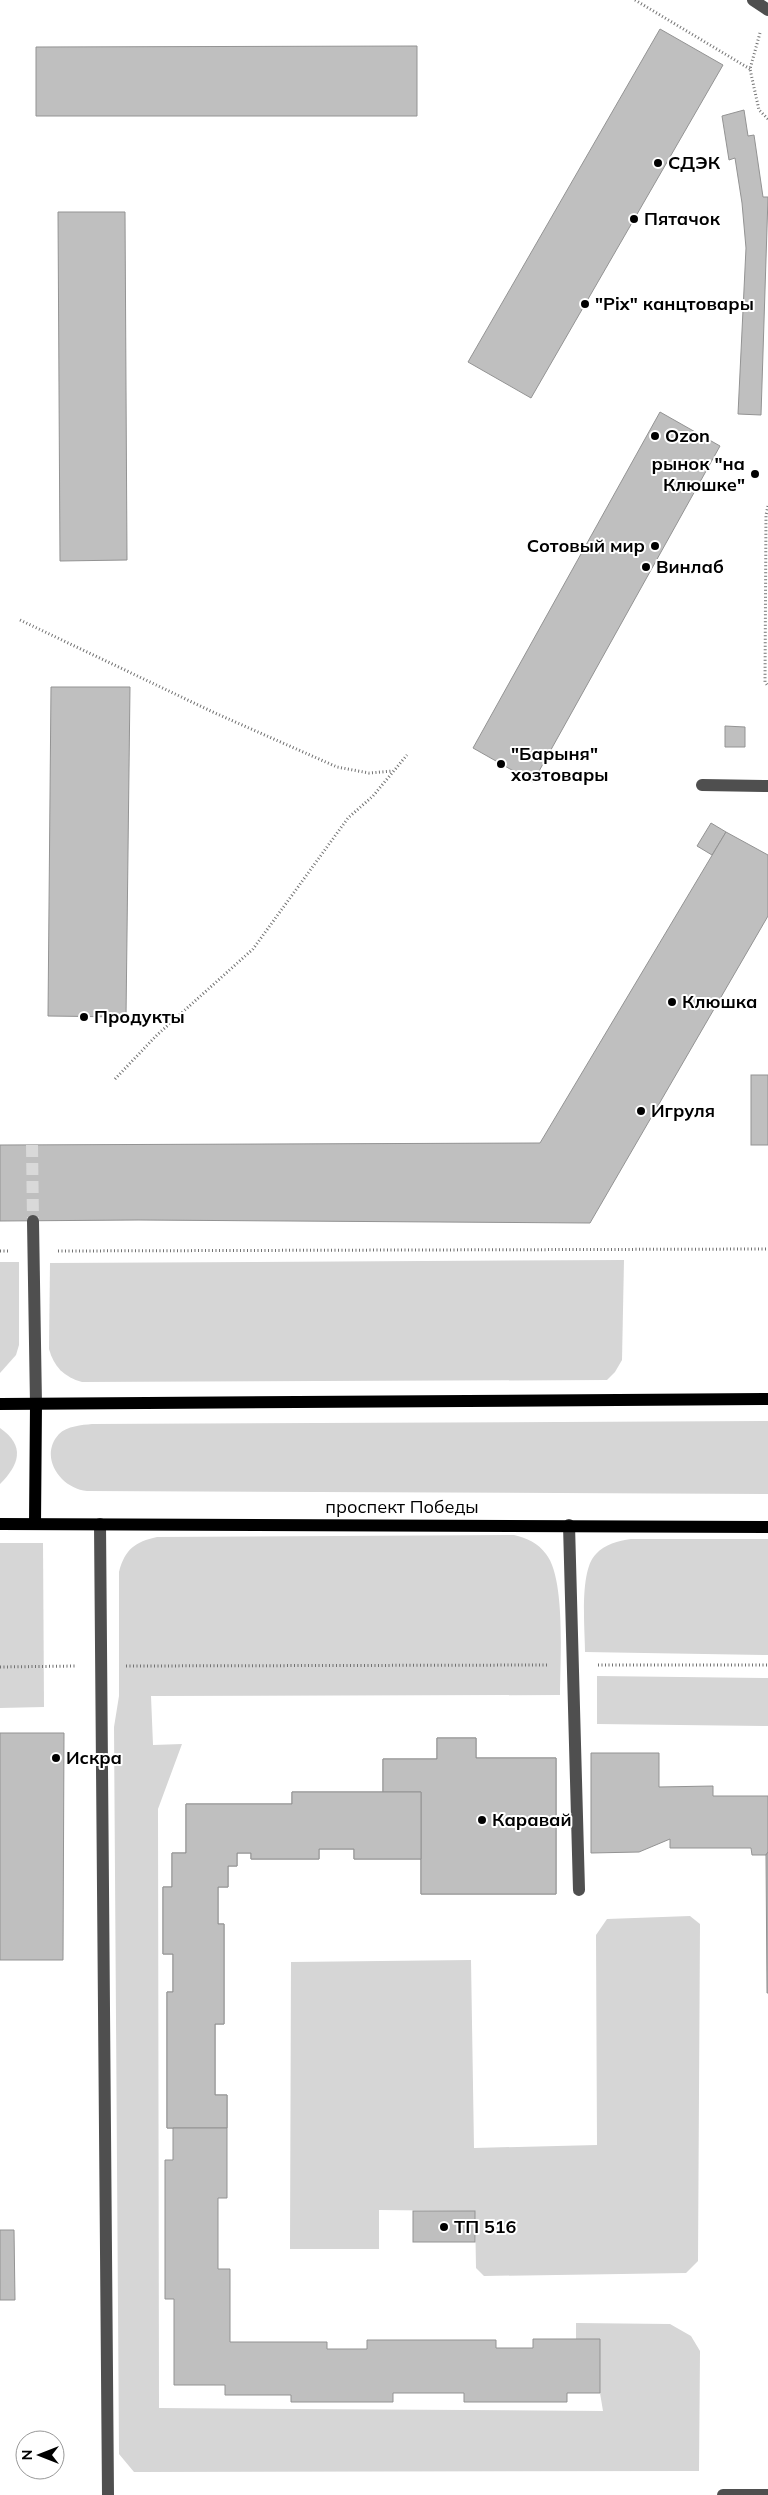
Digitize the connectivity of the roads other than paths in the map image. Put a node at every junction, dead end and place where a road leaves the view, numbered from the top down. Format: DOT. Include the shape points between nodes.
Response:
graph roads {
  1 [pos="753,0"];
  2 [pos="767,10"];
  3 [pos="702,785"];
  4 [pos="768,786"];
  5 [pos="33,1221"];
  6 [pos="768,1399"];
  7 [pos="0,1404"];
  8 [pos="36,1404"];
  9 [pos="0,1524"];
  10 [pos="35,1524"];
  11 [pos="100,1524"];
  12 [pos="569,1525"];
  13 [pos="768,1527"];
  14 [pos="579,1890"];
  15 [pos="768,2494"];
  16 [pos="108,2495"];
  17 [pos="723,2495"];
  1 -- 2 [label="lane"];
  3 -- 4 [label="lane"];
  5 -- 8 [label="lane"];
  6 -- 8 [label="main road"];
  7 -- 8 [label="main road"];
  8 -- 10 [label="main road"];
  9 -- 10 [label="main road, проспект Победы"];
  10 -- 11 [label="main road, проспект Победы"];
  11 -- 12 [label="main road, проспект Победы"];
  11 -- 16 [label="lane"];
  12 -- 13 [label="main road, проспект Победы"];
  12 -- 14 [label="lane"];
  15 -- 17 [label="lane"];
}
